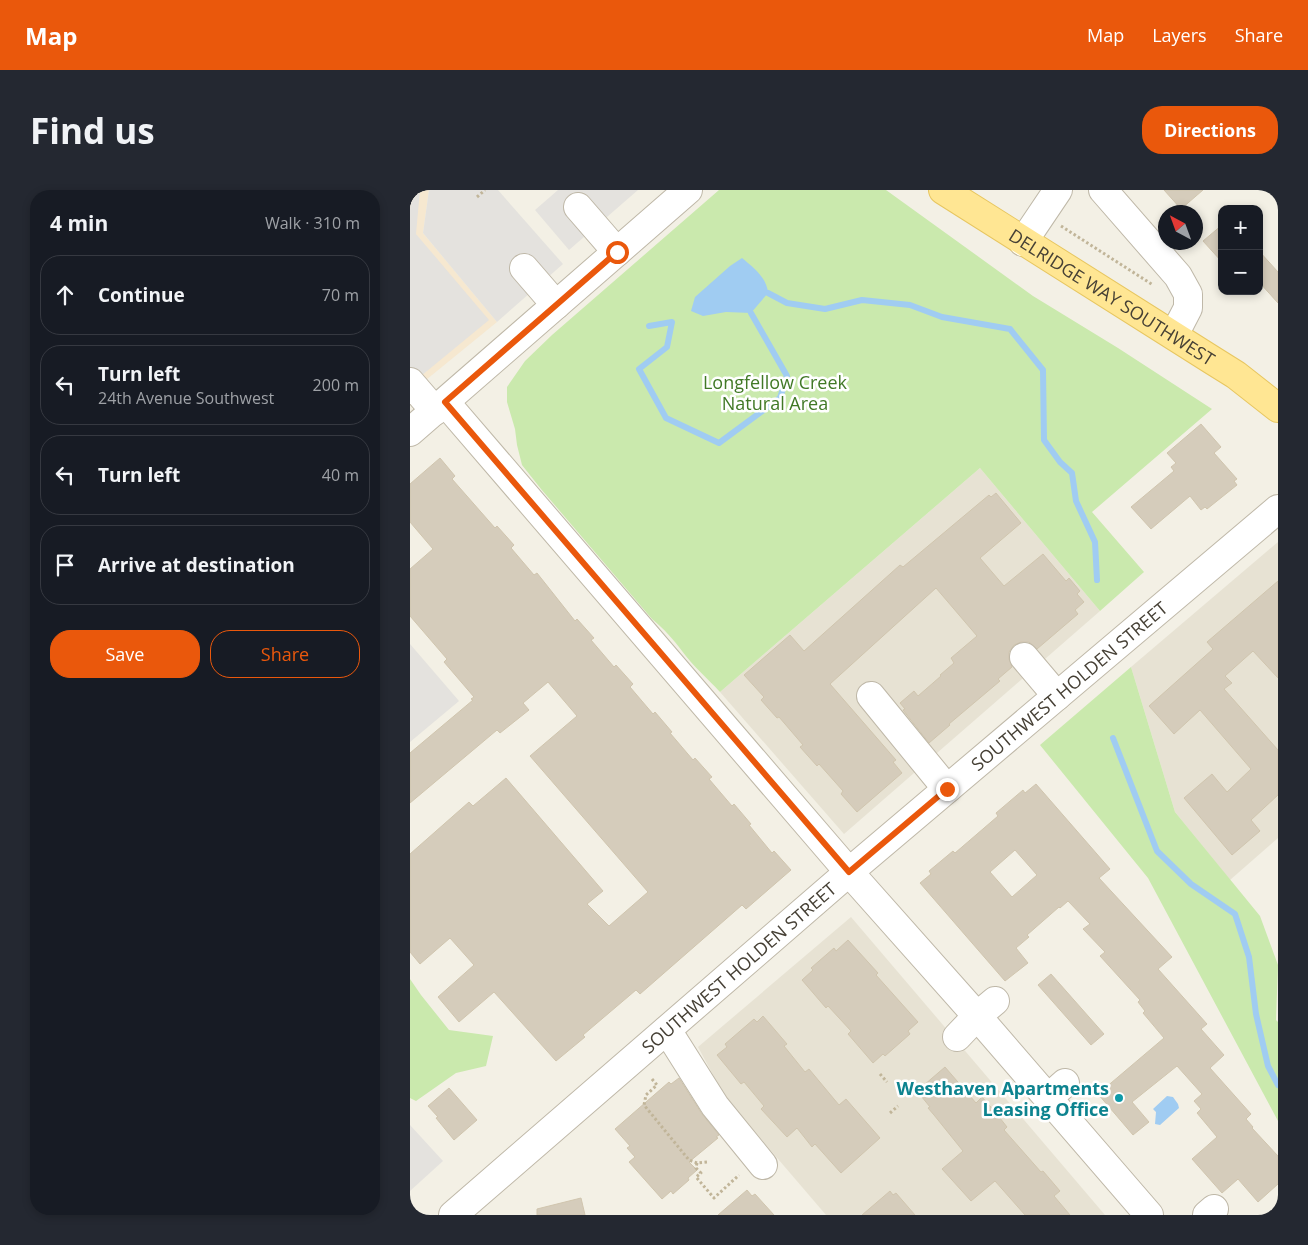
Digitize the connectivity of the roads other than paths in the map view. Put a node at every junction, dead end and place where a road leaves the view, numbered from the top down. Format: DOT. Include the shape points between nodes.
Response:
graph roads {
  1 [pos="688,190"];
  2 [pos="943,190"];
  3 [pos="1058,190"];
  4 [pos="1103,190"];
  5 [pos="578,207"];
  6 [pos="1024,242"];
  7 [pos="617,252"];
  8 [pos="524,268"];
  9 [pos="556,305"];
  10 [pos="1174,336"];
  11 [pos="410,382"];
  12 [pos="440,406"];
  13 [pos="1278,408"];
  14 [pos="410,432"];
  15 [pos="1278,509"];
  16 [pos="1024,656"];
  17 [pos="871,696"];
  18 [pos="1057,696"];
  19 [pos="947,789"];
  20 [pos="849,872"];
  21 [pos="986,1008"];
  22 [pos="668,1030"];
  23 [pos="957,1038"];
  24 [pos="751,1170"];
  25 [pos="1139,1212"];
  26 [pos="453,1215"];
  1 -- 7 [label="street"];
  2 -- 6 [label="main road, DELRIDGE WAY SOUTHWEST"];
  3 -- 6 [label="street"];
  4 -- 10 [label="street" via="1178,276 1188,294 1188,308"];
  5 -- 7 [label="street"];
  6 -- 10 [label="main road, DELRIDGE WAY SOUTHWEST"];
  7 -- 9 [label="street"];
  8 -- 9 [label="street"];
  9 -- 12 [label="street"];
  10 -- 13 [label="main road, DELRIDGE WAY SOUTHWEST"];
  11 -- 12 [label="street"];
  12 -- 14 [label="street"];
  12 -- 20 [label="street"];
  15 -- 18 [label="street, SOUTHWEST HOLDEN STREET"];
  16 -- 18 [label="street"];
  17 -- 19 [label="street"];
  18 -- 19 [label="street, SOUTHWEST HOLDEN STREET"];
  19 -- 20 [label="street, SOUTHWEST HOLDEN STREET"];
  20 -- 21 [label="street"];
  20 -- 22 [label="street, SOUTHWEST HOLDEN STREET"];
  21 -- 23 [label="street"];
  21 -- 25 [label="street" via="1056,1090"];
  22 -- 24 [label="street"];
  22 -- 26 [label="street, SOUTHWEST HOLDEN STREET"];
}
